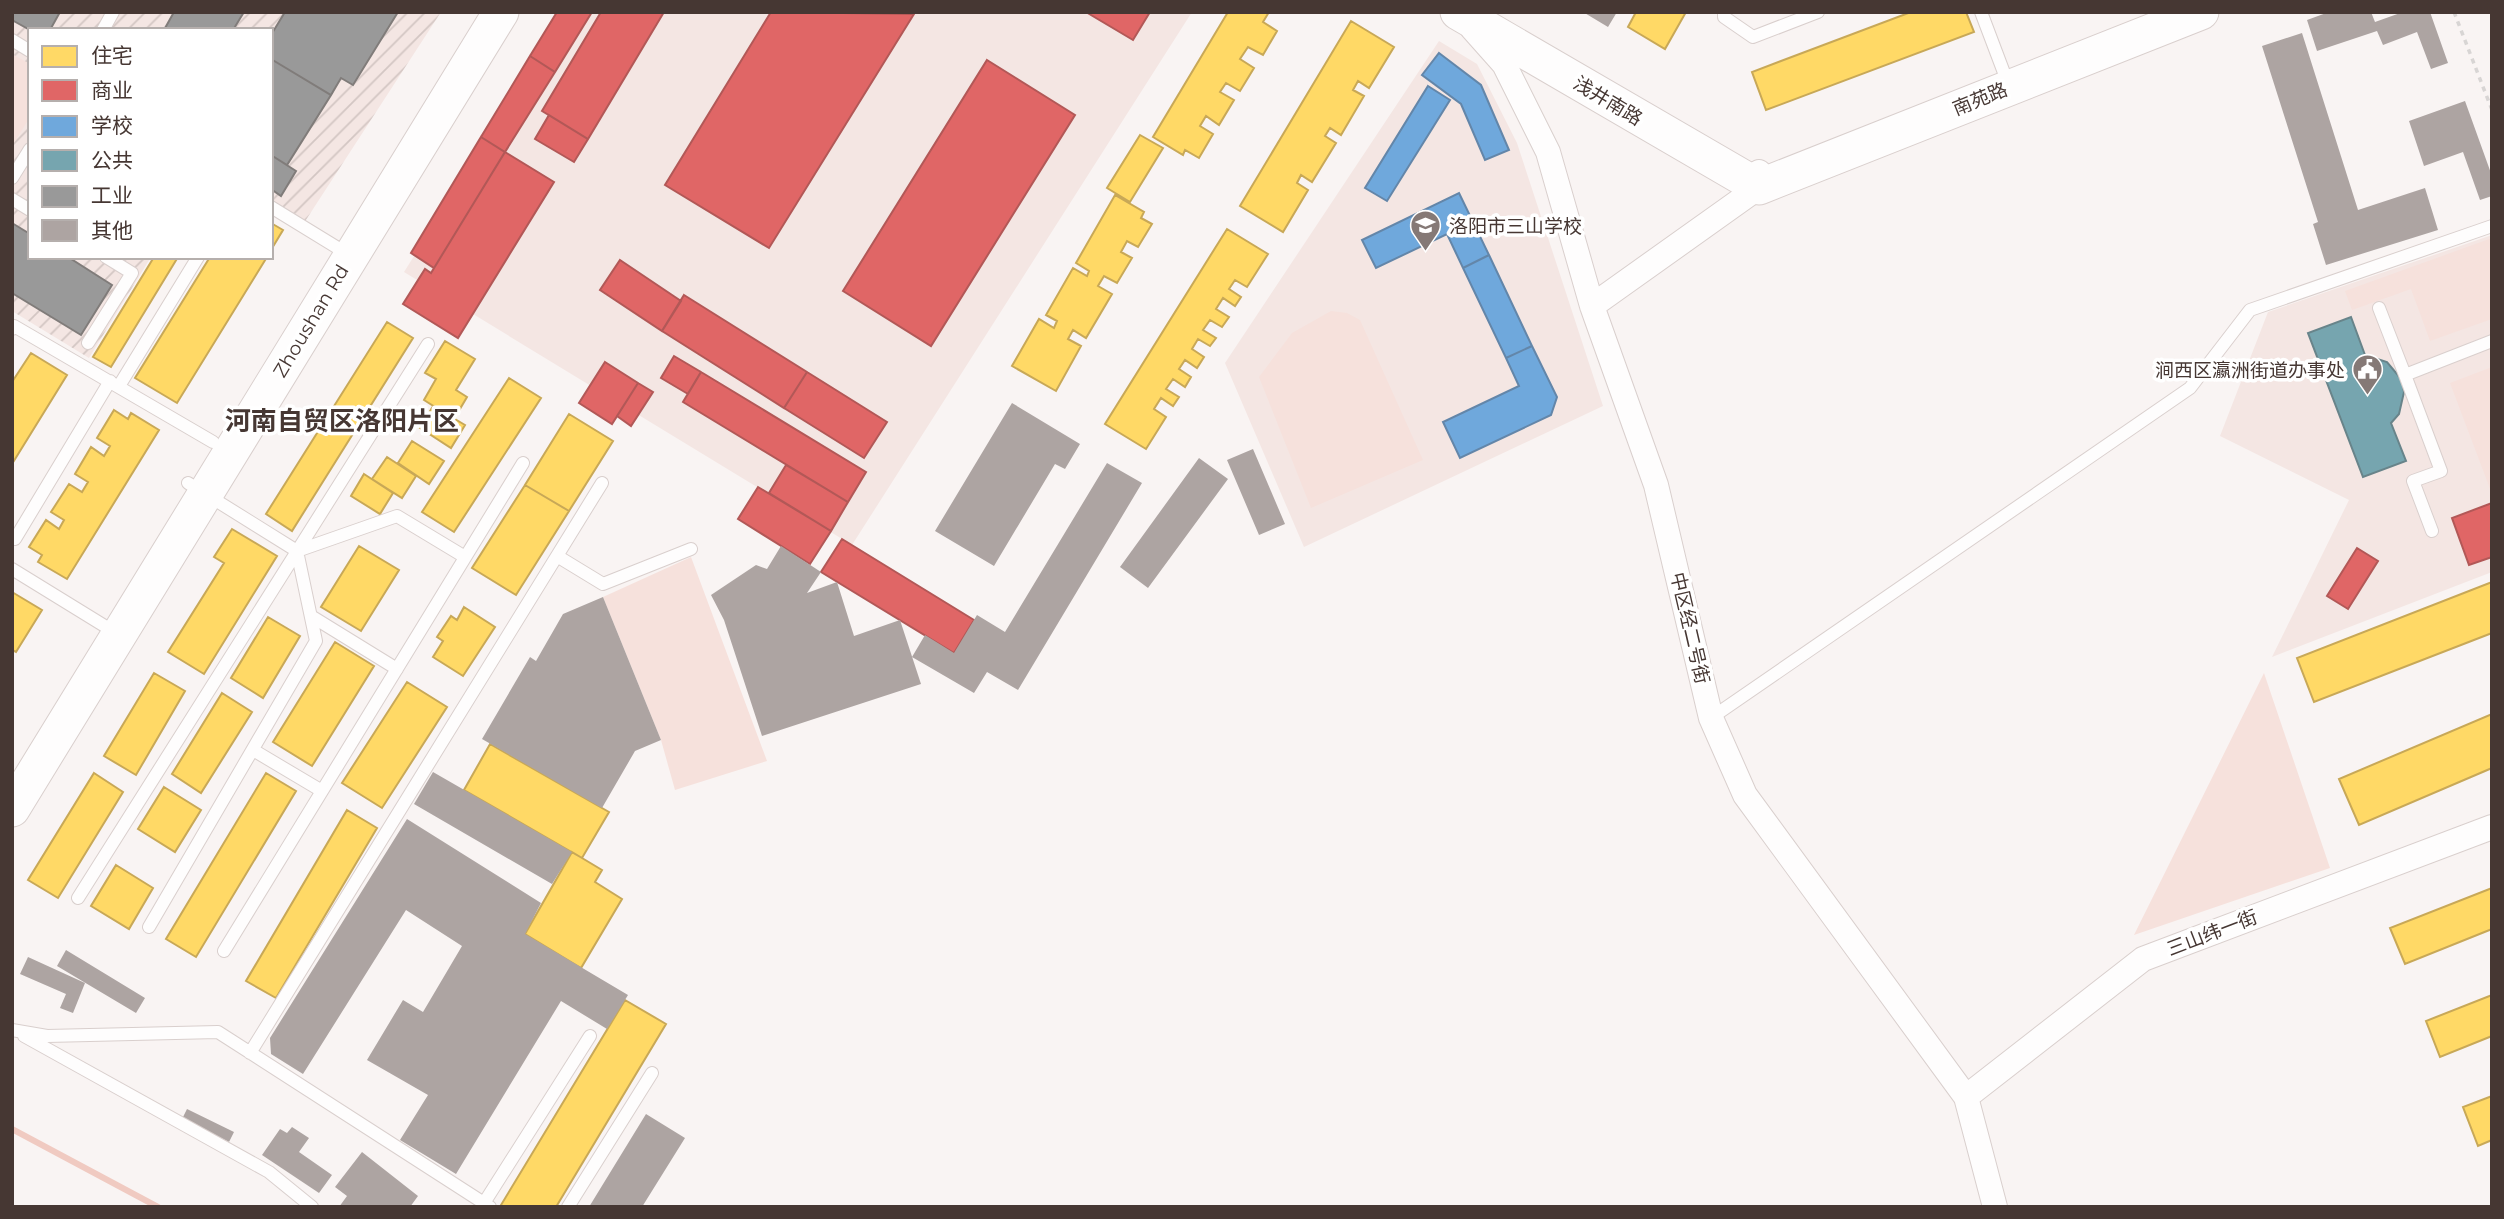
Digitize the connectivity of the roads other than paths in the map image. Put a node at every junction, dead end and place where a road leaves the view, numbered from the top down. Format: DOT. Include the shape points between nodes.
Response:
graph roads {
  1 [pos="113,12"];
  2 [pos="475,12"];
  3 [pos="501,12"];
  4 [pos="1458,12"];
  5 [pos="1503,12"];
  6 [pos="1724,12"];
  7 [pos="1818,12"];
  8 [pos="1981,12"];
  9 [pos="2153,12"];
  10 [pos="2201,12"];
  11 [pos="104,28"];
  12 [pos="12,40"];
  13 [pos="28,50"];
  14 [pos="2006,79"];
  15 [pos="28,152"];
  16 [pos="12,178"];
  17 [pos="1755,178"];
  18 [pos="12,199"];
  19 [pos="273,208"];
  20 [pos="28,209"];
  21 [pos="2492,226"];
  22 [pos="342,251"];
  23 [pos="109,259"];
  24 [pos="197,259"];
  25 [pos="1591,300"];
  26 [pos="2379,308"];
  27 [pos="12,329"];
  28 [pos="2492,341"];
  29 [pos="88,343"];
  30 [pos="428,344"];
  31 [pos="2405,375"];
  32 [pos="114,384"];
  33 [pos="213,442"];
  34 [pos="523,463"];
  35 [pos="602,483"];
  36 [pos="198,489"];
  37 [pos="2432,531"];
  38 [pos="15,539"];
  39 [pos="691,549"];
  40 [pos="297,551"];
  41 [pos="557,556"];
  42 [pos="465,557"];
  43 [pos="12,569"];
  44 [pos="311,617"];
  45 [pos="109,629"];
  46 [pos="397,669"];
  47 [pos="1711,718"];
  48 [pos="253,750"];
  49 [pos="12,766"];
  50 [pos="322,791"];
  51 [pos="12,809"];
  52 [pos="2492,827"];
  53 [pos="78,898"];
  54 [pos="149,927"];
  55 [pos="224,951"];
  56 [pos="13,1030"];
  57 [pos="590,1036"];
  58 [pos="250,1053"];
  59 [pos="652,1073"];
  60 [pos="1966,1097"];
  61 [pos="487,1205"];
  62 [pos="312,1207"];
  63 [pos="568,1207"];
  64 [pos="1995,1207"];
  1 -- 11 [label="lane"];
  2 -- 22 [label="main road, Zhoushan Rd"];
  3 -- 22 [label="main road, Zhoushan Rd"];
  4 -- 17 [label="main road, 浅井南路"];
  4 -- 25 [label="street, 中区经二号街" via="1504,64 1548,152"];
  5 -- 17 [label="main road, 浅井南路"];
  6 -- 7 [label="lane" via="1724,18 1754,37"];
  8 -- 14 [label="lane"];
  9 -- 14 [label="main road, 南苑路"];
  10 -- 14 [label="main road, 南苑路"];
  12 -- 13 [label="lane"];
  14 -- 17 [label="main road, 南苑路"];
  15 -- 16 [label="lane"];
  17 -- 25 [label="street"];
  18 -- 20 [label="lane"];
  19 -- 22 [label="lane"];
  21 -- 47 [label="lane" via="2250,310 2190,388"];
  22 -- 33 [label="main road, Zhoushan Rd"];
  22 -- 36 [label="main road, Zhoushan Rd"];
  23 -- 29 [label="lane" via="131,273"];
  24 -- 32 [label="lane"];
  25 -- 47 [label="street, 中区经二号街" via="1656,485"];
  26 -- 31 [label="lane"];
  27 -- 32 [label="lane" via="14,326"];
  28 -- 31 [label="lane"];
  30 -- 40 [label="lane"];
  31 -- 37 [label="lane" via="2441,471 2413,481"];
  32 -- 33 [label="lane"];
  32 -- 38 [label="lane"];
  33 -- 36 [label="main road, Zhoushan Rd"];
  34 -- 42 [label="lane"];
  35 -- 41 [label="lane"];
  36 -- 40 [label="lane"];
  36 -- 45 [label="main road, Zhoushan Rd"];
  39 -- 41 [label="lane" via="603,584"];
  40 -- 42 [label="lane" via="397,516"];
  40 -- 44 [label="lane"];
  40 -- 53 [label="lane"];
  41 -- 58 [label="lane"];
  42 -- 46 [label="lane"];
  43 -- 45 [label="lane"];
  44 -- 46 [label="lane"];
  44 -- 48 [label="lane" via="316,641"];
  45 -- 49 [label="main road, Zhoushan Rd"];
  45 -- 51 [label="main road, Zhoushan Rd"];
  46 -- 50 [label="lane"];
  47 -- 60 [label="street, 中区经二号街" via="1745,795"];
  48 -- 50 [label="lane"];
  48 -- 54 [label="lane"];
  50 -- 55 [label="lane"];
  52 -- 60 [label="street, 三山纬一街" via="2143,959"];
  56 -- 58 [label="lane" via="47,1036 218,1032"];
  56 -- 62 [label="lane" via="269,1172"];
  57 -- 61 [label="lane"];
  58 -- 61 [label="lane"];
  59 -- 63 [label="lane"];
  60 -- 64 [label="street, 中区经二号街"];
}
